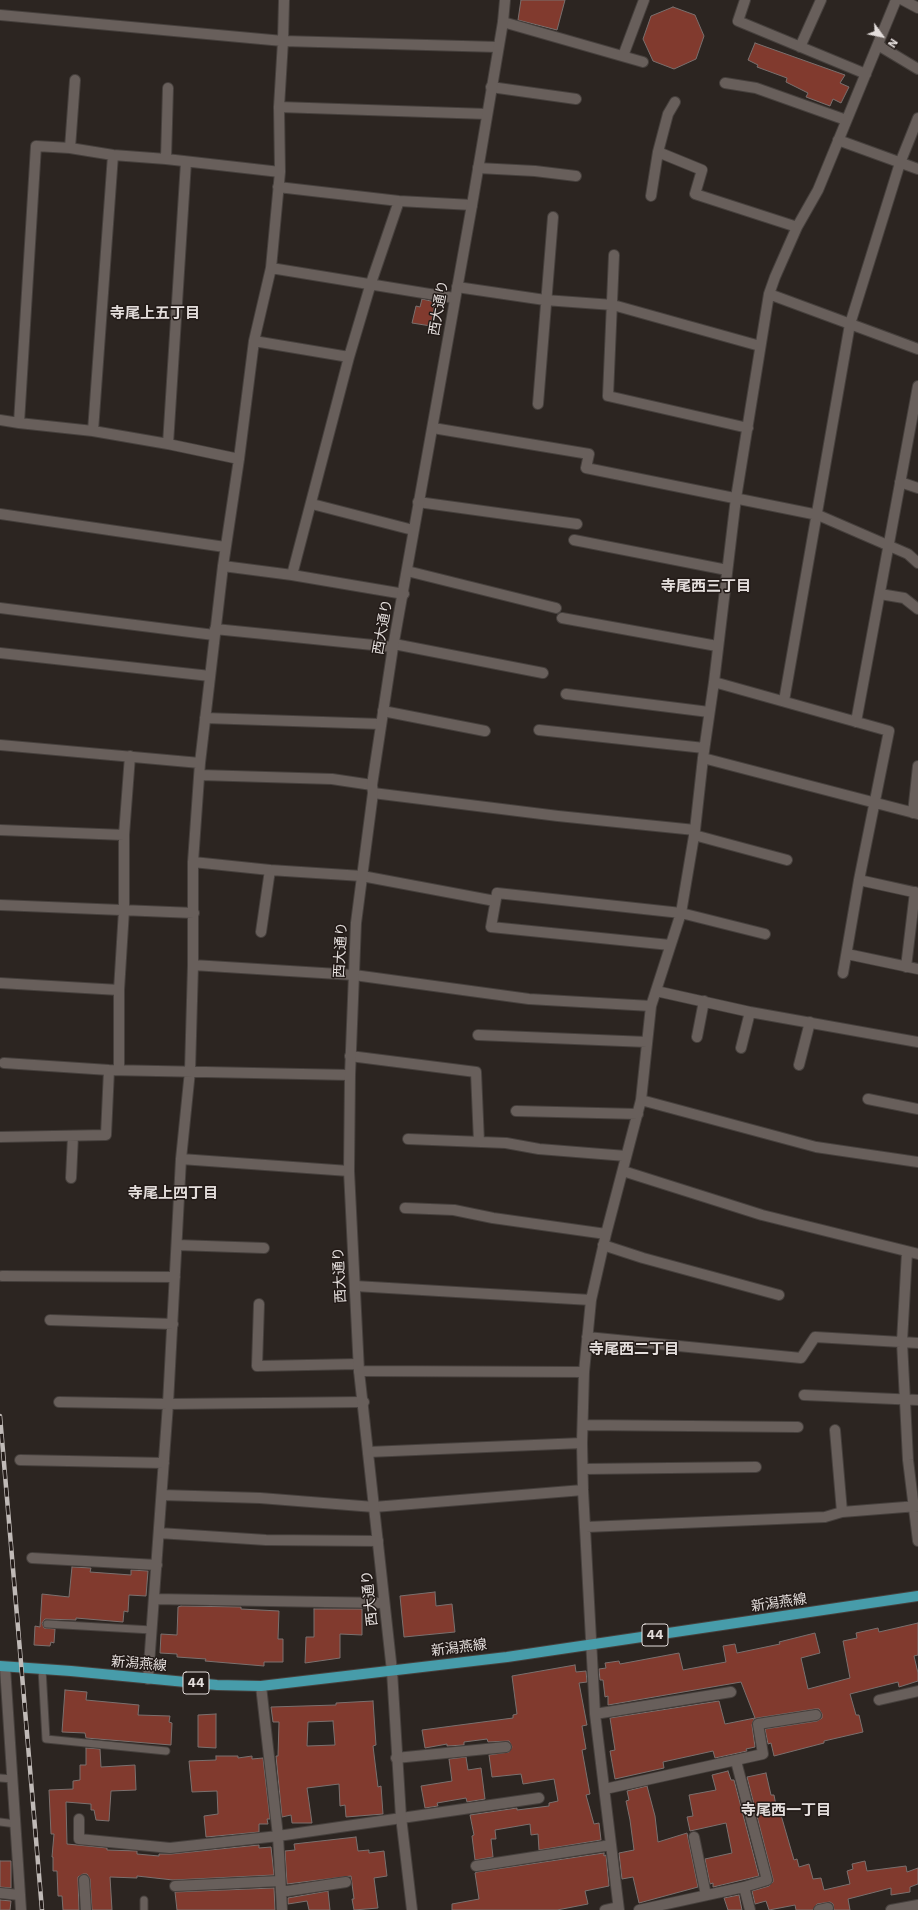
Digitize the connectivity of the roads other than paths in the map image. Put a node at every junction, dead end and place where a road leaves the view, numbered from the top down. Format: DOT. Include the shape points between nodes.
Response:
graph roads {
  1 [pos="284,0"];
  2 [pos="505,0"];
  3 [pos="644,0"];
  4 [pos="745,0"];
  5 [pos="821,0"];
  6 [pos="896,0"];
  7 [pos="903,0"];
  8 [pos="918,8"];
  9 [pos="0,15"];
  10 [pos="503,22"];
  11 [pos="283,41"];
  12 [pos="878,45"];
  13 [pos="498,47"];
  14 [pos="800,47"];
  15 [pos="623,56"];
  16 [pos="643,62"];
  17 [pos="918,69"];
  18 [pos="866,74"];
  19 [pos="75,80"];
  20 [pos="724,83"];
  21 [pos="491,87"];
  22 [pos="168,88"];
  23 [pos="576,99"];
  24 [pos="675,102"];
  25 [pos="279,107"];
  26 [pos="487,114"];
  27 [pos="918,118"];
  28 [pos="846,120"];
  29 [pos="838,140"];
  30 [pos="70,148"];
  31 [pos="658,152"];
  32 [pos="113,155"];
  33 [pos="166,159"];
  34 [pos="186,162"];
  35 [pos="900,163"];
  36 [pos="478,168"];
  37 [pos="918,169"];
  38 [pos="280,172"];
  39 [pos="576,176"];
  40 [pos="278,187"];
  41 [pos="651,196"];
  42 [pos="399,201"];
  43 [pos="472,205"];
  44 [pos="553,217"];
  45 [pos="797,226"];
  46 [pos="614,255"];
  47 [pos="271,268"];
  48 [pos="371,283"];
  49 [pos="457,287"];
  50 [pos="769,294"];
  51 [pos="454,298"];
  52 [pos="546,300"];
  53 [pos="613,305"];
  54 [pos="850,324"];
  55 [pos="254,341"];
  56 [pos="760,346"];
  57 [pos="918,349"];
  58 [pos="349,357"];
  59 [pos="918,386"];
  60 [pos="538,404"];
  61 [pos="0,420"];
  62 [pos="19,423"];
  63 [pos="433,428"];
  64 [pos="748,428"];
  65 [pos="93,431"];
  66 [pos="168,444"];
  67 [pos="240,459"];
  68 [pos="900,482"];
  69 [pos="918,488"];
  70 [pos="736,498"];
  71 [pos="418,502"];
  72 [pos="312,504"];
  73 [pos="0,514"];
  74 [pos="818,515"];
  75 [pos="577,524"];
  76 [pos="413,530"];
  77 [pos="574,540"];
  78 [pos="889,545"];
  79 [pos="225,547"];
  80 [pos="918,563"];
  81 [pos="223,566"];
  82 [pos="727,570"];
  83 [pos="407,571"];
  84 [pos="292,575"];
  85 [pos="404,594"];
  86 [pos="880,594"];
  87 [pos="0,608"];
  88 [pos="556,608"];
  89 [pos="918,609"];
  90 [pos="562,618"];
  91 [pos="214,632"];
  92 [pos="393,646"];
  93 [pos="717,646"];
  94 [pos="0,653"];
  95 [pos="543,673"];
  96 [pos="210,676"];
  97 [pos="714,682"];
  98 [pos="566,694"];
  99 [pos="784,701"];
  100 [pos="383,711"];
  101 [pos="709,712"];
  102 [pos="205,718"];
  103 [pos="856,722"];
  104 [pos="381,724"];
  105 [pos="539,730"];
  106 [pos="485,731"];
  107 [pos="0,745"];
  108 [pos="703,753"];
  109 [pos="130,756"];
  110 [pos="200,763"];
  111 [pos="918,766"];
  112 [pos="200,775"];
  113 [pos="372,789"];
  114 [pos="874,804"];
  115 [pos="915,814"];
  116 [pos="0,830"];
  117 [pos="695,833"];
  118 [pos="124,835"];
  119 [pos="787,860"];
  120 [pos="193,862"];
  121 [pos="270,870"];
  122 [pos="362,876"];
  123 [pos="859,880"];
  124 [pos="916,893"];
  125 [pos="495,901"];
  126 [pos="0,905"];
  127 [pos="124,910"];
  128 [pos="194,913"];
  129 [pos="681,913"];
  130 [pos="261,932"];
  131 [pos="765,934"];
  132 [pos="670,945"];
  133 [pos="847,954"];
  134 [pos="193,965"];
  135 [pos="906,967"];
  136 [pos="918,969"];
  137 [pos="843,973"];
  138 [pos="354,975"];
  139 [pos="0,983"];
  140 [pos="119,990"];
  141 [pos="656,992"];
  142 [pos="704,1001"];
  143 [pos="651,1006"];
  144 [pos="750,1012"];
  145 [pos="810,1022"];
  146 [pos="478,1035"];
  147 [pos="697,1037"];
  148 [pos="647,1042"];
  149 [pos="918,1042"];
  150 [pos="741,1048"];
  151 [pos="350,1056"];
  152 [pos="4,1064"];
  153 [pos="799,1065"];
  154 [pos="114,1070"];
  155 [pos="190,1072"];
  156 [pos="350,1075"];
  157 [pos="868,1099"];
  158 [pos="641,1100"];
  159 [pos="918,1109"];
  160 [pos="516,1111"];
  161 [pos="638,1114"];
  162 [pos="73,1136"];
  163 [pos="0,1137"];
  164 [pos="408,1140"];
  165 [pos="478,1142"];
  166 [pos="626,1156"];
  167 [pos="181,1159"];
  168 [pos="918,1162"];
  169 [pos="349,1171"];
  170 [pos="623,1171"];
  171 [pos="71,1178"];
  172 [pos="405,1208"];
  173 [pos="606,1234"];
  174 [pos="177,1245"];
  175 [pos="603,1245"];
  176 [pos="264,1248"];
  177 [pos="907,1252"];
  178 [pos="918,1254"];
  179 [pos="2,1276"];
  180 [pos="175,1277"];
  181 [pos="354,1286"];
  182 [pos="779,1295"];
  183 [pos="591,1300"];
  184 [pos="259,1304"];
  185 [pos="50,1320"];
  186 [pos="173,1324"];
  187 [pos="587,1337"];
  188 [pos="902,1342"];
  189 [pos="918,1343"];
  190 [pos="359,1368"];
  191 [pos="584,1372"];
  192 [pos="804,1394"];
  193 [pos="904,1399"];
  194 [pos="918,1400"];
  195 [pos="59,1402"];
  196 [pos="364,1402"];
  197 [pos="168,1404"];
  198 [pos="583,1425"];
  199 [pos="798,1426"];
  200 [pos="835,1430"];
  201 [pos="582,1443"];
  202 [pos="368,1452"];
  203 [pos="20,1460"];
  204 [pos="164,1463"];
  205 [pos="756,1467"];
  206 [pos="583,1469"];
  207 [pos="583,1490"];
  208 [pos="162,1495"];
  209 [pos="916,1506"];
  210 [pos="374,1507"];
  211 [pos="842,1512"];
  212 [pos="586,1527"];
  213 [pos="159,1533"];
  214 [pos="918,1540"];
  215 [pos="378,1541"];
  216 [pos="32,1558"];
  217 [pos="157,1565"];
  218 [pos="918,1596"];
  219 [pos="154,1599"];
  220 [pos="384,1603"];
  221 [pos="47,1624"];
  222 [pos="152,1630"];
  223 [pos="592,1645"];
  224 [pos="2,1667"];
  225 [pos="42,1669"];
  226 [pos="392,1671"];
  227 [pos="148,1679"];
  228 [pos="261,1686"];
  229 [pos="918,1690"];
  230 [pos="731,1692"];
  231 [pos="879,1700"];
  232 [pos="595,1714"];
  233 [pos="816,1715"];
  234 [pos="506,1747"];
  235 [pos="166,1751"];
  236 [pos="396,1758"];
  237 [pos="736,1761"];
  238 [pos="0,1778"];
  239 [pos="13,1779"];
  240 [pos="605,1789"];
  241 [pos="540,1798"];
  242 [pos="401,1817"];
  243 [pos="79,1820"];
  244 [pos="0,1822"];
  245 [pos="16,1824"];
  246 [pos="278,1836"];
  247 [pos="694,1837"];
  248 [pos="611,1845"];
  249 [pos="476,1866"];
  250 [pos="84,1880"];
  251 [pos="280,1881"];
  252 [pos="346,1882"];
  253 [pos="175,1886"];
  254 [pos="744,1887"];
  255 [pos="281,1892"];
  256 [pos="0,1894"];
  257 [pos="19,1895"];
  258 [pos="706,1895"];
  259 [pos="144,1900"];
  260 [pos="918,1905"];
  261 [pos="618,1908"];
  262 [pos="21,1910"];
  263 [pos="86,1910"];
  264 [pos="144,1910"];
  265 [pos="282,1910"];
  266 [pos="412,1910"];
  267 [pos="604,1910"];
  268 [pos="639,1910"];
  269 [pos="750,1910"];
  270 [pos="891,1910"];
  1 -- 11 [label="street"];
  2 -- 10 [label="street, 西大通り"];
  3 -- 15 [label="street"];
  4 -- 14 [label="street" via="738,21"];
  5 -- 14 [label="street"];
  6 -- 12 [label="street"];
  7 -- 8 [label="street"];
  9 -- 11 [label="street"];
  10 -- 13 [label="street, 西大通り"];
  10 -- 15 [label="street"];
  11 -- 13 [label="street"];
  11 -- 25 [label="street"];
  12 -- 17 [label="street"];
  12 -- 18 [label="street"];
  13 -- 21 [label="street, 西大通り"];
  14 -- 18 [label="street"];
  15 -- 16 [label="street"];
  18 -- 28 [label="street"];
  19 -- 30 [label="street"];
  20 -- 28 [label="street" via="756,88"];
  21 -- 23 [label="street"];
  21 -- 26 [label="street, 西大通り"];
  22 -- 33 [label="street"];
  24 -- 31 [label="street" via="668,114"];
  25 -- 26 [label="street"];
  25 -- 38 [label="street"];
  26 -- 36 [label="street, 西大通り"];
  27 -- 35 [label="street"];
  28 -- 29 [label="street"];
  29 -- 35 [label="street"];
  29 -- 45 [label="street" via="818,190"];
  30 -- 32 [label="street"];
  30 -- 62 [label="street" via="36,146"];
  31 -- 41 [label="street"];
  31 -- 45 [label="street" via="702,170 695,194"];
  32 -- 33 [label="street"];
  32 -- 65 [label="street"];
  33 -- 34 [label="street"];
  34 -- 38 [label="street"];
  34 -- 66 [label="street"];
  35 -- 37 [label="street"];
  35 -- 54 [label="street"];
  36 -- 39 [label="street"];
  36 -- 43 [label="street, 西大通り"];
  38 -- 40 [label="street"];
  40 -- 42 [label="street"];
  40 -- 47 [label="street"];
  42 -- 43 [label="street"];
  42 -- 48 [label="street"];
  43 -- 49 [label="street, 西大通り"];
  44 -- 52 [label="street"];
  45 -- 50 [label="street"];
  46 -- 53 [label="street"];
  47 -- 48 [label="street"];
  47 -- 55 [label="street"];
  48 -- 51 [label="street"];
  48 -- 58 [label="street"];
  49 -- 51 [label="street, 西大通り"];
  49 -- 52 [label="street"];
  50 -- 54 [label="street"];
  50 -- 56 [label="street"];
  51 -- 63 [label="street, 西大通り"];
  52 -- 53 [label="street"];
  52 -- 60 [label="street"];
  53 -- 56 [label="street"];
  53 -- 64 [label="street" via="608,396"];
  54 -- 57 [label="street"];
  54 -- 74 [label="street"];
  55 -- 58 [label="street"];
  55 -- 67 [label="street"];
  56 -- 64 [label="street"];
  58 -- 72 [label="street"];
  59 -- 68 [label="street"];
  61 -- 62 [label="street"];
  62 -- 65 [label="street"];
  63 -- 70 [label="street" via="589,454 586,468"];
  63 -- 71 [label="street, 西大通り"];
  64 -- 70 [label="street"];
  65 -- 66 [label="street"];
  66 -- 67 [label="street"];
  67 -- 79 [label="street"];
  68 -- 69 [label="street"];
  68 -- 78 [label="street"];
  70 -- 74 [label="street"];
  70 -- 82 [label="street"];
  71 -- 75 [label="street"];
  71 -- 76 [label="street, 西大通り"];
  72 -- 76 [label="street"];
  72 -- 84 [label="street"];
  73 -- 79 [label="street"];
  74 -- 78 [label="street"];
  74 -- 99 [label="street"];
  76 -- 83 [label="street, 西大通り"];
  77 -- 82 [label="street"];
  78 -- 80 [label="street" via="908,554"];
  78 -- 86 [label="street"];
  79 -- 81 [label="street"];
  81 -- 84 [label="street"];
  81 -- 91 [label="street"];
  82 -- 93 [label="street"];
  83 -- 85 [label="street, 西大通り"];
  83 -- 88 [label="street"];
  84 -- 85 [label="street"];
  85 -- 92 [label="street, 西大通り"];
  86 -- 89 [label="street" via="904,598"];
  86 -- 103 [label="street"];
  87 -- 91 [label="street"];
  90 -- 93 [label="street"];
  91 -- 92 [label="street"];
  91 -- 96 [label="street"];
  92 -- 95 [label="street"];
  92 -- 100 [label="street, 西大通り"];
  93 -- 97 [label="street"];
  94 -- 96 [label="street"];
  96 -- 102 [label="street"];
  97 -- 99 [label="street"];
  97 -- 101 [label="street"];
  98 -- 101 [label="street"];
  99 -- 103 [label="street"];
  100 -- 104 [label="street, 西大通り"];
  100 -- 106 [label="street"];
  101 -- 108 [label="street"];
  102 -- 104 [label="street"];
  102 -- 110 [label="street"];
  103 -- 114 [label="street" via="889,731"];
  104 -- 113 [label="street, 西大通り"];
  105 -- 108 [label="street"];
  107 -- 109 [label="street"];
  108 -- 114 [label="street"];
  108 -- 117 [label="street"];
  109 -- 110 [label="street"];
  109 -- 118 [label="street"];
  110 -- 112 [label="street"];
  111 -- 115 [label="street"];
  112 -- 113 [label="street" via="332,779"];
  112 -- 120 [label="street"];
  113 -- 117 [label="street"];
  113 -- 122 [label="street, 西大通り"];
  114 -- 115 [label="street"];
  114 -- 123 [label="street"];
  116 -- 118 [label="street"];
  117 -- 119 [label="street"];
  117 -- 129 [label="street"];
  118 -- 127 [label="street"];
  120 -- 121 [label="street"];
  120 -- 128 [label="street"];
  121 -- 122 [label="street"];
  121 -- 130 [label="street"];
  122 -- 125 [label="street"];
  122 -- 138 [label="street, 西大通り" via="356,923"];
  123 -- 124 [label="street"];
  123 -- 133 [label="street"];
  124 -- 135 [label="street"];
  125 -- 129 [label="street" via="496,893"];
  125 -- 132 [label="street" via="491,927"];
  126 -- 127 [label="street"];
  127 -- 128 [label="street"];
  127 -- 140 [label="street"];
  128 -- 134 [label="street"];
  129 -- 131 [label="street"];
  129 -- 132 [label="street"];
  132 -- 141 [label="street"];
  133 -- 135 [label="street"];
  133 -- 137 [label="street"];
  134 -- 138 [label="street"];
  134 -- 155 [label="street"];
  135 -- 136 [label="street"];
  138 -- 143 [label="street" via="529,998"];
  138 -- 151 [label="street, 西大通り"];
  139 -- 140 [label="street"];
  140 -- 154 [label="street"];
  141 -- 142 [label="street"];
  141 -- 143 [label="street"];
  142 -- 144 [label="street"];
  142 -- 147 [label="street"];
  143 -- 148 [label="street"];
  144 -- 145 [label="street"];
  144 -- 150 [label="street"];
  145 -- 149 [label="street"];
  145 -- 153 [label="street"];
  146 -- 148 [label="street"];
  148 -- 158 [label="street"];
  151 -- 156 [label="street, 西大通り"];
  151 -- 165 [label="street" via="476,1072"];
  152 -- 154 [label="street"];
  154 -- 155 [label="street"];
  154 -- 162 [label="street" via="106,1135"];
  155 -- 156 [label="street"];
  155 -- 167 [label="street"];
  156 -- 169 [label="street, 西大通り"];
  157 -- 159 [label="street"];
  158 -- 161 [label="street"];
  158 -- 168 [label="street" via="816,1147"];
  160 -- 161 [label="street"];
  161 -- 166 [label="street"];
  162 -- 163 [label="street"];
  162 -- 171 [label="street"];
  164 -- 165 [label="street"];
  165 -- 166 [label="street"];
  166 -- 170 [label="street"];
  167 -- 169 [label="street"];
  167 -- 174 [label="street"];
  169 -- 181 [label="street, 西大通り"];
  170 -- 173 [label="street"];
  170 -- 177 [label="street" via="762,1214"];
  172 -- 173 [label="street" via="454,1210"];
  173 -- 175 [label="street"];
  174 -- 176 [label="street"];
  174 -- 180 [label="street"];
  175 -- 182 [label="street"];
  175 -- 183 [label="street"];
  177 -- 178 [label="street"];
  177 -- 188 [label="street"];
  179 -- 180 [label="street"];
  180 -- 186 [label="street"];
  181 -- 183 [label="street"];
  181 -- 190 [label="street, 西大通り"];
  183 -- 187 [label="street"];
  184 -- 190 [label="street" via="257,1366"];
  185 -- 186 [label="street"];
  186 -- 197 [label="street"];
  187 -- 188 [label="street" via="800,1358 815,1337"];
  187 -- 191 [label="street"];
  188 -- 189 [label="street"];
  188 -- 193 [label="street"];
  190 -- 191 [label="street"];
  190 -- 196 [label="street, 西大通り"];
  191 -- 198 [label="street"];
  192 -- 193 [label="street"];
  193 -- 194 [label="street"];
  193 -- 209 [label="street" via="908,1460"];
  195 -- 197 [label="street"];
  196 -- 197 [label="street"];
  196 -- 202 [label="street, 西大通り"];
  197 -- 204 [label="street"];
  198 -- 199 [label="street"];
  198 -- 201 [label="street"];
  200 -- 211 [label="street"];
  201 -- 202 [label="street"];
  201 -- 206 [label="street"];
  202 -- 210 [label="street, 西大通り"];
  203 -- 204 [label="street"];
  204 -- 208 [label="street"];
  205 -- 206 [label="street"];
  206 -- 207 [label="street"];
  207 -- 210 [label="street"];
  207 -- 212 [label="street"];
  208 -- 210 [label="street" via="260,1498"];
  208 -- 213 [label="street"];
  209 -- 211 [label="street"];
  209 -- 214 [label="street"];
  210 -- 215 [label="street, 西大通り"];
  211 -- 212 [label="street" via="825,1517"];
  212 -- 223 [label="street"];
  213 -- 215 [label="street" via="266,1540"];
  213 -- 217 [label="street"];
  215 -- 220 [label="street, 西大通り"];
  216 -- 217 [label="street"];
  217 -- 219 [label="street"];
  218 -- 223 [label="main road, 新潟燕線 / 44"];
  219 -- 220 [label="street"];
  219 -- 222 [label="street"];
  220 -- 226 [label="street, 西大通り"];
  221 -- 222 [label="lane"];
  222 -- 227 [label="street"];
  223 -- 226 [label="main road, 新潟燕線 / 44"];
  223 -- 232 [label="street"];
  224 -- 225 [label="main road, 新潟燕線 / 44"];
  224 -- 239 [label="street"];
  225 -- 227 [label="main road, 新潟燕線 / 44"];
  225 -- 235 [label="lane" via="46,1739"];
  226 -- 228 [label="main road, 新潟燕線 / 44"];
  226 -- 236 [label="street, 西大通り"];
  227 -- 228 [label="main road, 新潟燕線 / 44"];
  228 -- 246 [label="street"];
  229 -- 231 [label="street"];
  230 -- 232 [label="street"];
  232 -- 240 [label="street"];
  233 -- 237 [label="street" via="758,1724 763,1754"];
  234 -- 236 [label="street"];
  236 -- 242 [label="street, 西大通り"];
  237 -- 240 [label="street"];
  237 -- 254 [label="street" via="767,1880"];
  238 -- 239 [label="lane"];
  239 -- 245 [label="street"];
  240 -- 248 [label="street"];
  241 -- 242 [label="street"];
  242 -- 246 [label="street"];
  242 -- 266 [label="street, 西大通り"];
  243 -- 246 [label="street" via="79,1839 170,1848"];
  244 -- 245 [label="lane"];
  245 -- 257 [label="street"];
  246 -- 251 [label="street"];
  247 -- 258 [label="street"];
  248 -- 249 [label="street"];
  248 -- 261 [label="street"];
  250 -- 263 [label="street"];
  251 -- 253 [label="street"];
  251 -- 255 [label="street"];
  252 -- 255 [label="street"];
  254 -- 258 [label="street"];
  254 -- 269 [label="street"];
  255 -- 265 [label="street"];
  256 -- 257 [label="street"];
  257 -- 262 [label="street"];
  258 -- 268 [label="street"];
  259 -- 264 [label="lane"];
  260 -- 270 [label="street"];
  261 -- 267 [label="street"];
}
